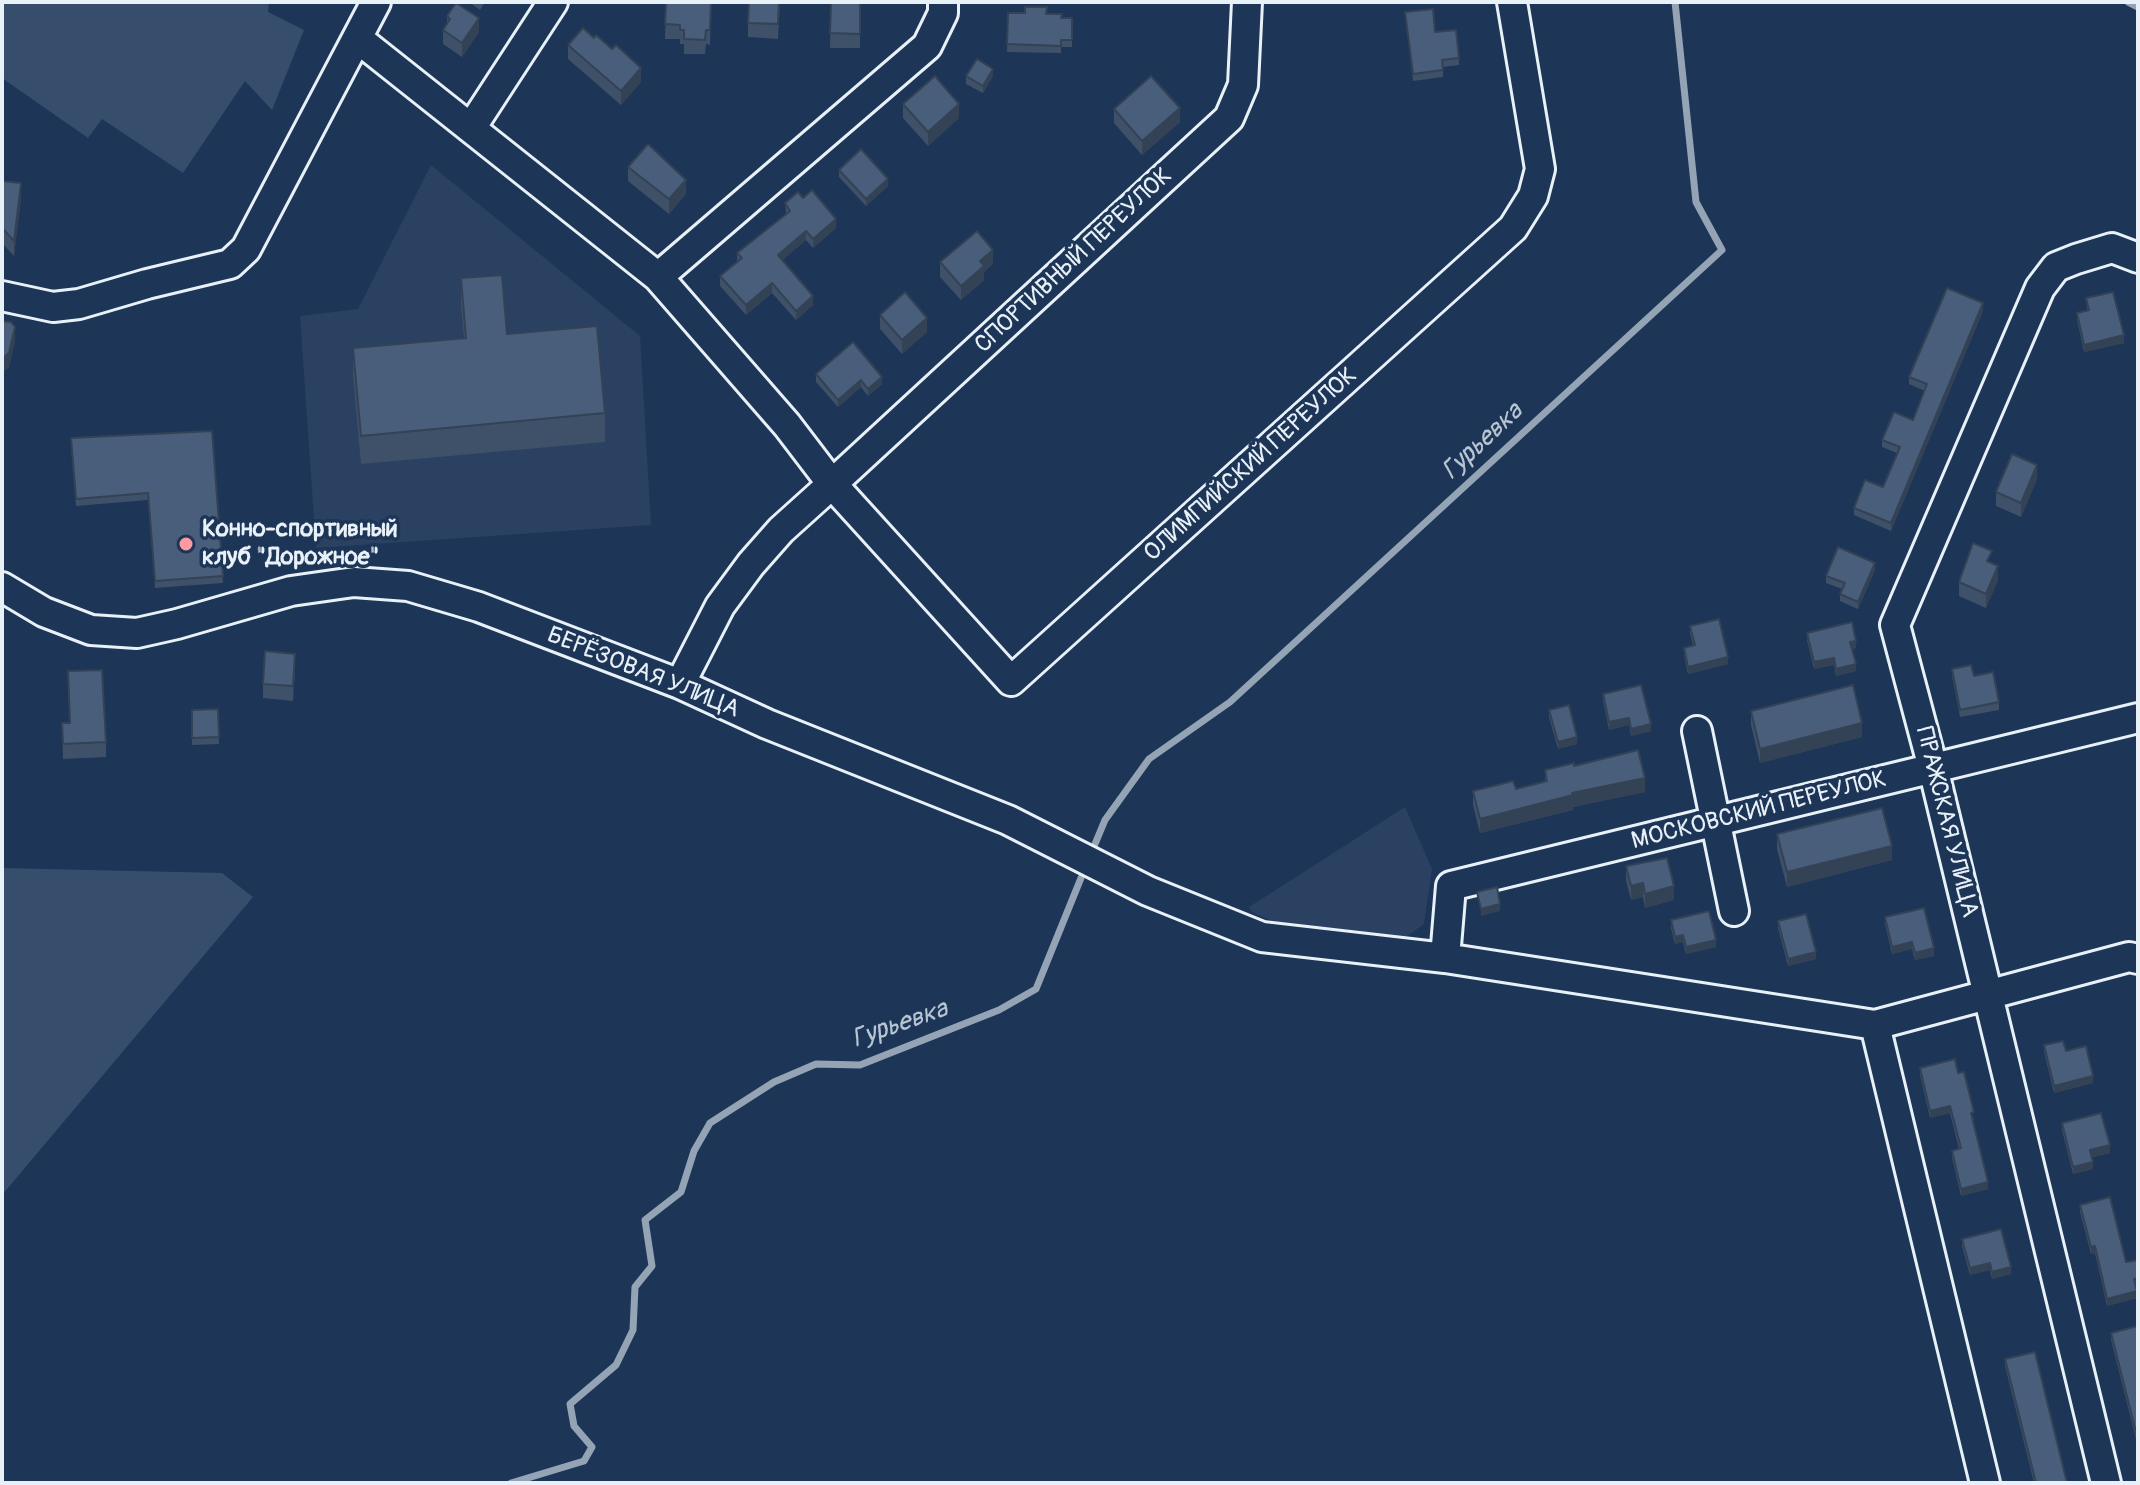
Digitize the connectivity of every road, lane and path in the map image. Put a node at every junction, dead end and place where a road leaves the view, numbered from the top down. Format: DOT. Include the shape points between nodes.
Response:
graph roads {
  1 [pos="376,2"];
  2 [pos="553,2"];
  3 [pos="943,2"];
  4 [pos="1247,2"];
  5 [pos="1512,2"];
  6 [pos="357,38"];
  7 [pos="471,128"];
  8 [pos="2136,256"];
  9 [pos="658,277"];
  10 [pos="2,296"];
  11 [pos="832,484"];
  12 [pos="2,587"];
  13 [pos="680,684"];
  14 [pos="2138,718"];
  15 [pos="1697,731"];
  16 [pos="1933,768"];
  17 [pos="1715,821"];
  18 [pos="1734,911"];
  19 [pos="1445,958"];
  20 [pos="2138,959"];
  21 [pos="1988,994"];
  22 [pos="1875,1025"];
  23 [pos="1985,1483"];
  24 [pos="2106,1483"];
  1 -- 6 [label="street"];
  2 -- 7 [label="street"];
  3 -- 9 [label="street" via="927,46"];
  4 -- 11 [label="street, СПОРТИВНЫЙ ПЕРЕУЛОК" via="1243,85 1229,118"];
  5 -- 11 [label="street, ОЛИМПИЙСКИЙ ПЕРЕУЛОК" via="1540,169 1533,196 1513,228 1011,681"];
  6 -- 7 [label="street"];
  6 -- 10 [label="street" via="246,249 230,264 79,304 53,307"];
  7 -- 9 [label="street"];
  8 -- 16 [label="street, ПРАЖСКАЯ УЛИЦА" via="2112,248 2076,259 2056,267 2040,288 1895,625"];
  9 -- 11 [label="street"];
  11 -- 13 [label="street, СПОРТИВНЫЙ ПЕРЕУЛОК" via="751,564 720,606"];
  12 -- 13 [label="street, БЕРЁЗОВАЯ УЛИЦА" via="44,612 91,630 137,633 291,591 354,582 408,586 479,607"];
  13 -- 19 [label="street, БЕРЁЗОВАЯ УЛИЦА" via="1008,820 1148,891 1262,937"];
  14 -- 16 [label="street, МОСКОВСКИЙ ПЕРЕУЛОК"];
  15 -- 17 [label="street"];
  16 -- 17 [label="street, МОСКОВСКИЙ ПЕРЕУЛОК"];
  16 -- 21 [label="street, ПРАЖСКАЯ УЛИЦА"];
  17 -- 18 [label="street"];
  17 -- 19 [label="street, МОСКОВСКИЙ ПЕРЕУЛОК" via="1451,886"];
  19 -- 22 [label="street, БЕРЁЗОВАЯ УЛИЦА"];
  20 -- 21 [label="street"];
  21 -- 22 [label="street"];
  21 -- 24 [label="street, ПРАЖСКАЯ УЛИЦА"];
  22 -- 23 [label="street"];
}
